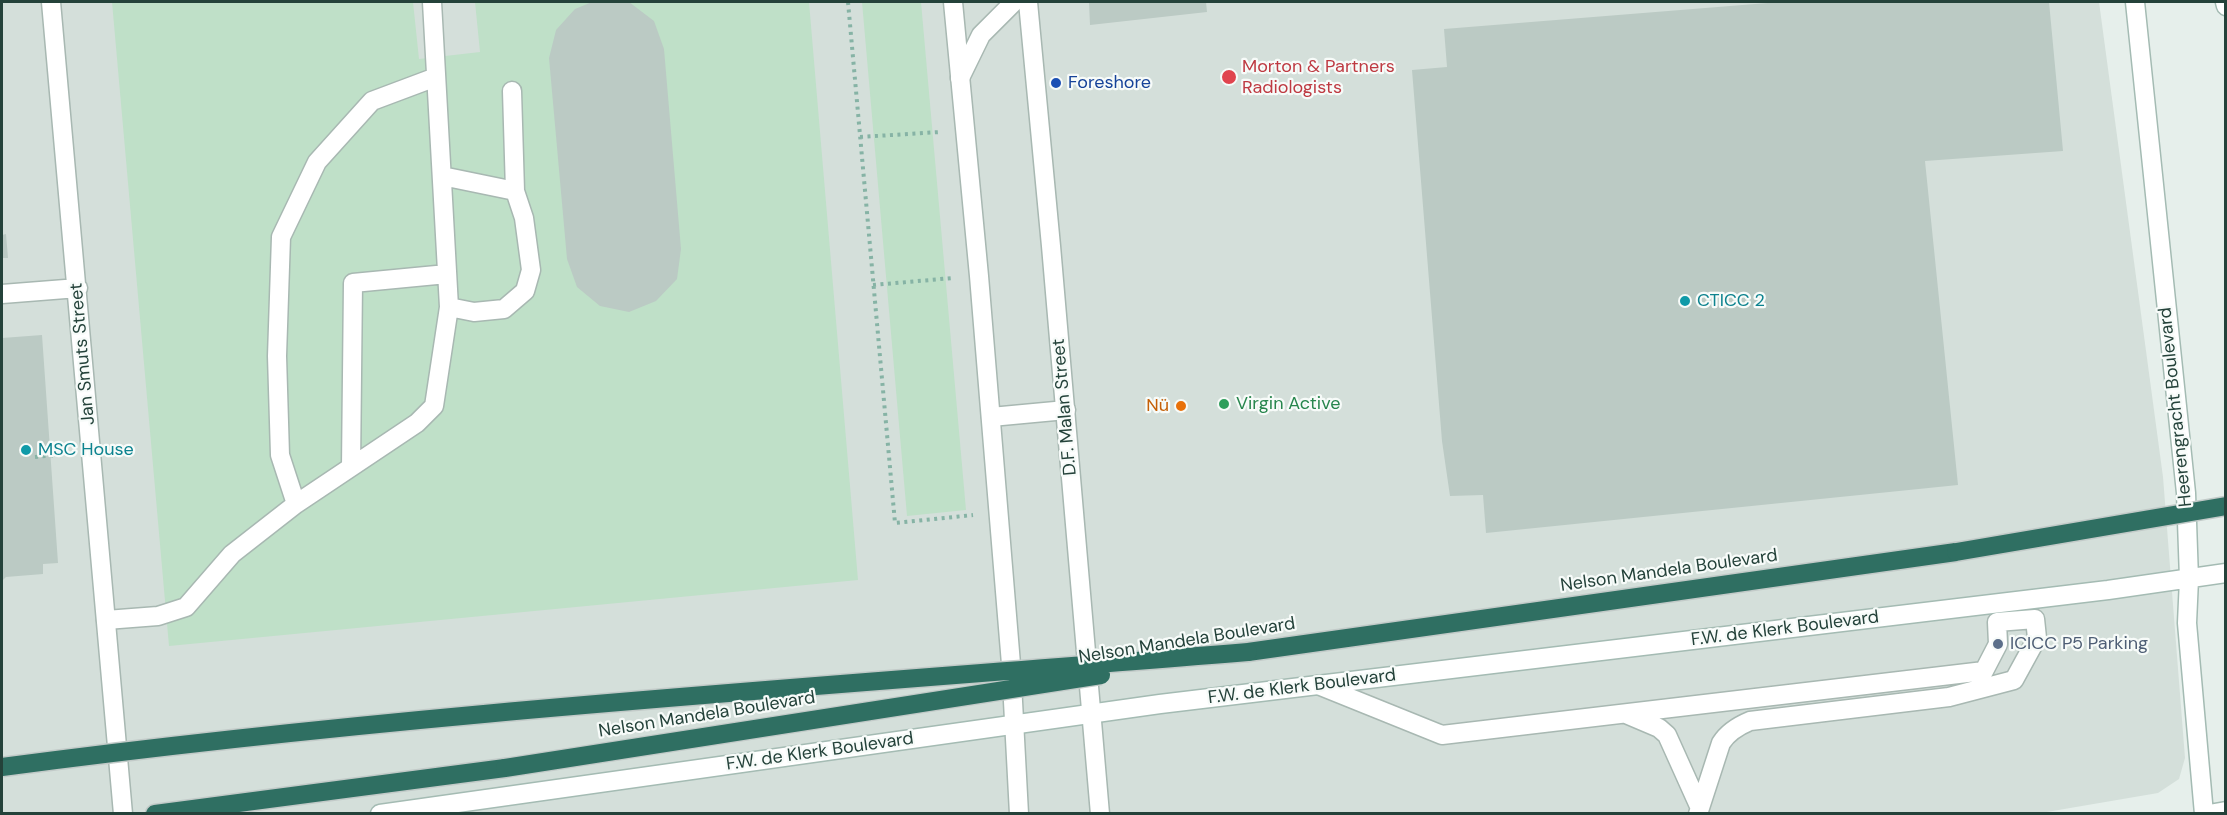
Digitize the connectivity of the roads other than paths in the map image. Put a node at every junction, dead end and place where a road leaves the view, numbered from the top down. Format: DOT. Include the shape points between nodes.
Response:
graph roads {
  1 [pos="51,2"];
  2 [pos="432,2"];
  3 [pos="953,2"];
  4 [pos="1014,2"];
  5 [pos="1028,2"];
  6 [pos="2135,2"];
  7 [pos="2225,2"];
  8 [pos="2226,6"];
  9 [pos="436,77"];
  10 [pos="960,78"];
  11 [pos="512,91"];
  12 [pos="442,176"];
  13 [pos="515,191"];
  14 [pos="447,274"];
  15 [pos="78,288"];
  16 [pos="2,294"];
  17 [pos="449,308"];
  18 [pos="1066,410"];
  19 [pos="991,417"];
  20 [pos="351,467"];
  21 [pos="296,504"];
  22 [pos="2226,506"];
  23 [pos="2226,573"];
  24 [pos="2189,579"];
  25 [pos="106,620"];
  26 [pos="1248,652"];
  27 [pos="1318,685"];
  28 [pos="1091,714"];
  29 [pos="1624,714"];
  30 [pos="1014,725"];
  31 [pos="2,767"];
  32 [pos="1698,810"];
  33 [pos="2226,811"];
  34 [pos="123,813"];
  35 [pos="155,813"];
  36 [pos="380,813"];
  37 [pos="1019,813"];
  38 [pos="1100,813"];
  39 [pos="2204,813"];
  40 [pos="2209,813"];
  1 -- 15 [label="main road, Jan Smuts Street"];
  2 -- 9 [label="main road"];
  3 -- 10 [label="main road"];
  4 -- 10 [label="main road" via="981,35"];
  5 -- 18 [label="main road, D.F. Malan Street"];
  6 -- 24 [label="main road, Heerengracht Boulevard" via="2186,493"];
  7 -- 8 [label="main road"];
  9 -- 12 [label="main road"];
  9 -- 21 [label="main road" via="372,101 316,162 281,237 277,356 280,455"];
  10 -- 19 [label="main road"];
  11 -- 13 [label="main road"];
  12 -- 13 [label="main road"];
  12 -- 14 [label="main road"];
  13 -- 17 [label="main road" via="525,219 531,270 525,291 504,309 474,312"];
  14 -- 17 [label="main road"];
  14 -- 20 [label="main road" via="353,283"];
  15 -- 16 [label="main road"];
  15 -- 25 [label="main road, Jan Smuts Street"];
  17 -- 20 [label="main road" via="434,406 417,423"];
  18 -- 19 [label="main road"];
  18 -- 28 [label="main road, D.F. Malan Street"];
  19 -- 30 [label="main road"];
  20 -- 21 [label="main road"];
  21 -- 25 [label="main road" via="232,554 186,607 158,616"];
  22 -- 26 [label="highway, Nelson Mandela Boulevard, bridge" via="1956,552"];
  23 -- 24 [label="main road, F.W. de Klerk Boulevard"];
  24 -- 27 [label="main road, F.W. de Klerk Boulevard"];
  24 -- 39 [label="main road, Heerengracht Boulevard" via="2187,622"];
  25 -- 34 [label="main road, Jan Smuts Street"];
  26 -- 31 [label="highway, bridge" via="496,713 153,747"];
  26 -- 35 [label="highway, Nelson Mandela Boulevard, bridge" via="505,768"];
  27 -- 28 [label="main road, F.W. de Klerk Boulevard"];
  27 -- 29 [label="main road" via="1442,735"];
  28 -- 30 [label="main road, F.W. de Klerk Boulevard"];
  28 -- 38 [label="main road, D.F. Malan Street"];
  29 -- 32 [label="main road" via="1667,735"];
  29 -- 32 [label="main road" via="1984,671 1998,644 1997,621 2035,619 2037,638 2014,680 1949,697 1742,725 1721,743"];
  30 -- 36 [label="main road, F.W. de Klerk Boulevard"];
  30 -- 37 [label="main road"];
  33 -- 40 [label="main road"];
}
